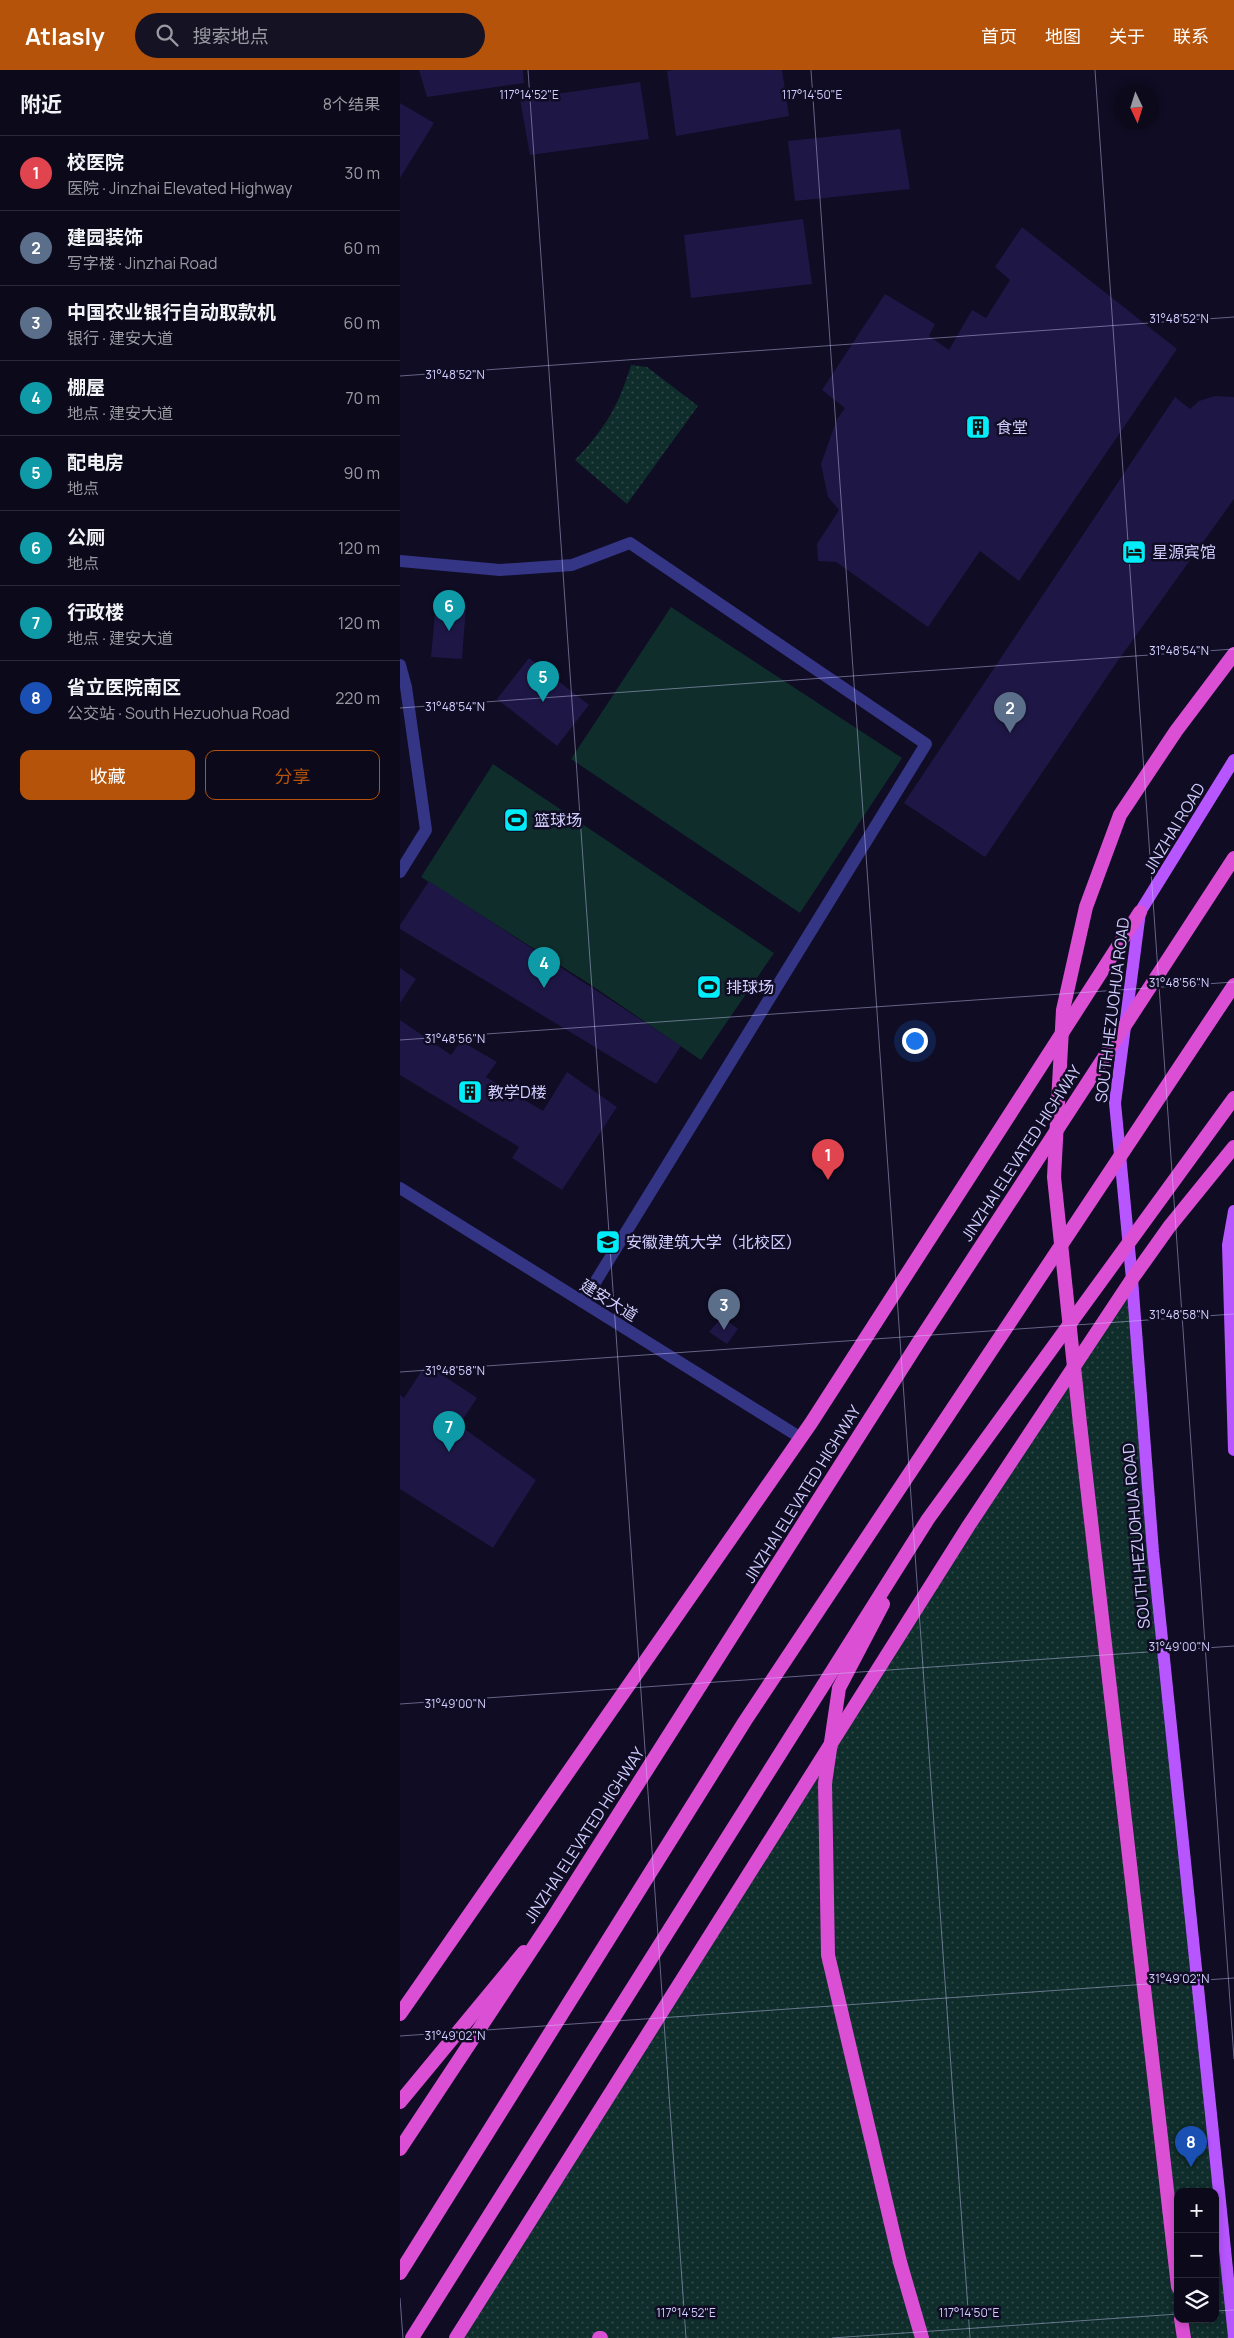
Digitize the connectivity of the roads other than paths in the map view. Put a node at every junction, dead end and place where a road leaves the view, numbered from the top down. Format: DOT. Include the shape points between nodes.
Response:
graph roads {
  1 [pos="400,561"];
  2 [pos="1234,654"];
  3 [pos="400,665"];
  4 [pos="1234,760"];
  5 [pos="1234,858"];
  6 [pos="400,872"];
  7 [pos="1140,912"];
  8 [pos="1234,985"];
  9 [pos="1234,1098"];
  10 [pos="1234,1147"];
  11 [pos="400,1188"];
  12 [pos="1234,1211"];
  13 [pos="1132,1280"];
  14 [pos="583,1302"];
  15 [pos="801,1438"];
  16 [pos="1234,1450"];
  17 [pos="928,1518"];
  18 [pos="552,1919"];
  19 [pos="400,2014"];
  20 [pos="400,2102"];
  21 [pos="400,2148"];
  22 [pos="400,2273"];
  23 [pos="1177,2278"];
  24 [pos="1182,2323"];
  25 [pos="1234,2337"];
  26 [pos="412,2338"];
  27 [pos="456,2338"];
  28 [pos="922,2338"];
  29 [pos="1184,2338"];
  1 -- 14 [label="street" via="500,570 572,565 630,543 926,744"];
  2 -- 23 [label="highway, bridge" via="1176,731 1120,815 1086,907 1063,1010 1054,1177"];
  3 -- 6 [label="street" via="406,687 426,830"];
  4 -- 7 [label="main road, JINZHAI ROAD"];
  5 -- 18 [label="highway, JINZHAI ELEVATED HIGHWAY, bridge" via="918,1343"];
  7 -- 13 [label="main road, SOUTH HEZUOHUA ROAD" via="1115,1102"];
  7 -- 15 [label="highway"];
  8 -- 22 [label="highway, bridge" via="745,1721"];
  9 -- 17 [label="highway, bridge"];
  10 -- 13 [label="highway" via="1169,1227"];
  11 -- 14 [label="street, 建安大道"];
  12 -- 16 [label="main road" via="1228,1245"];
  13 -- 25 [label="main road, SOUTH HEZUOHUA ROAD" via="1155,1572"];
  13 -- 27 [label="highway" via="969,1524"];
  14 -- 15 [label="street, 建安大道"];
  15 -- 19 [label="highway"];
  17 -- 26 [label="highway, bridge"];
  17 -- 28 [label="highway, bridge" via="839,1688 825,1783 828,1955 900,2262"];
  18 -- 20 [label="highway, bridge"];
  18 -- 21 [label="highway, JINZHAI ELEVATED HIGHWAY, bridge"];
  24 -- 29 [label="highway"];
}
